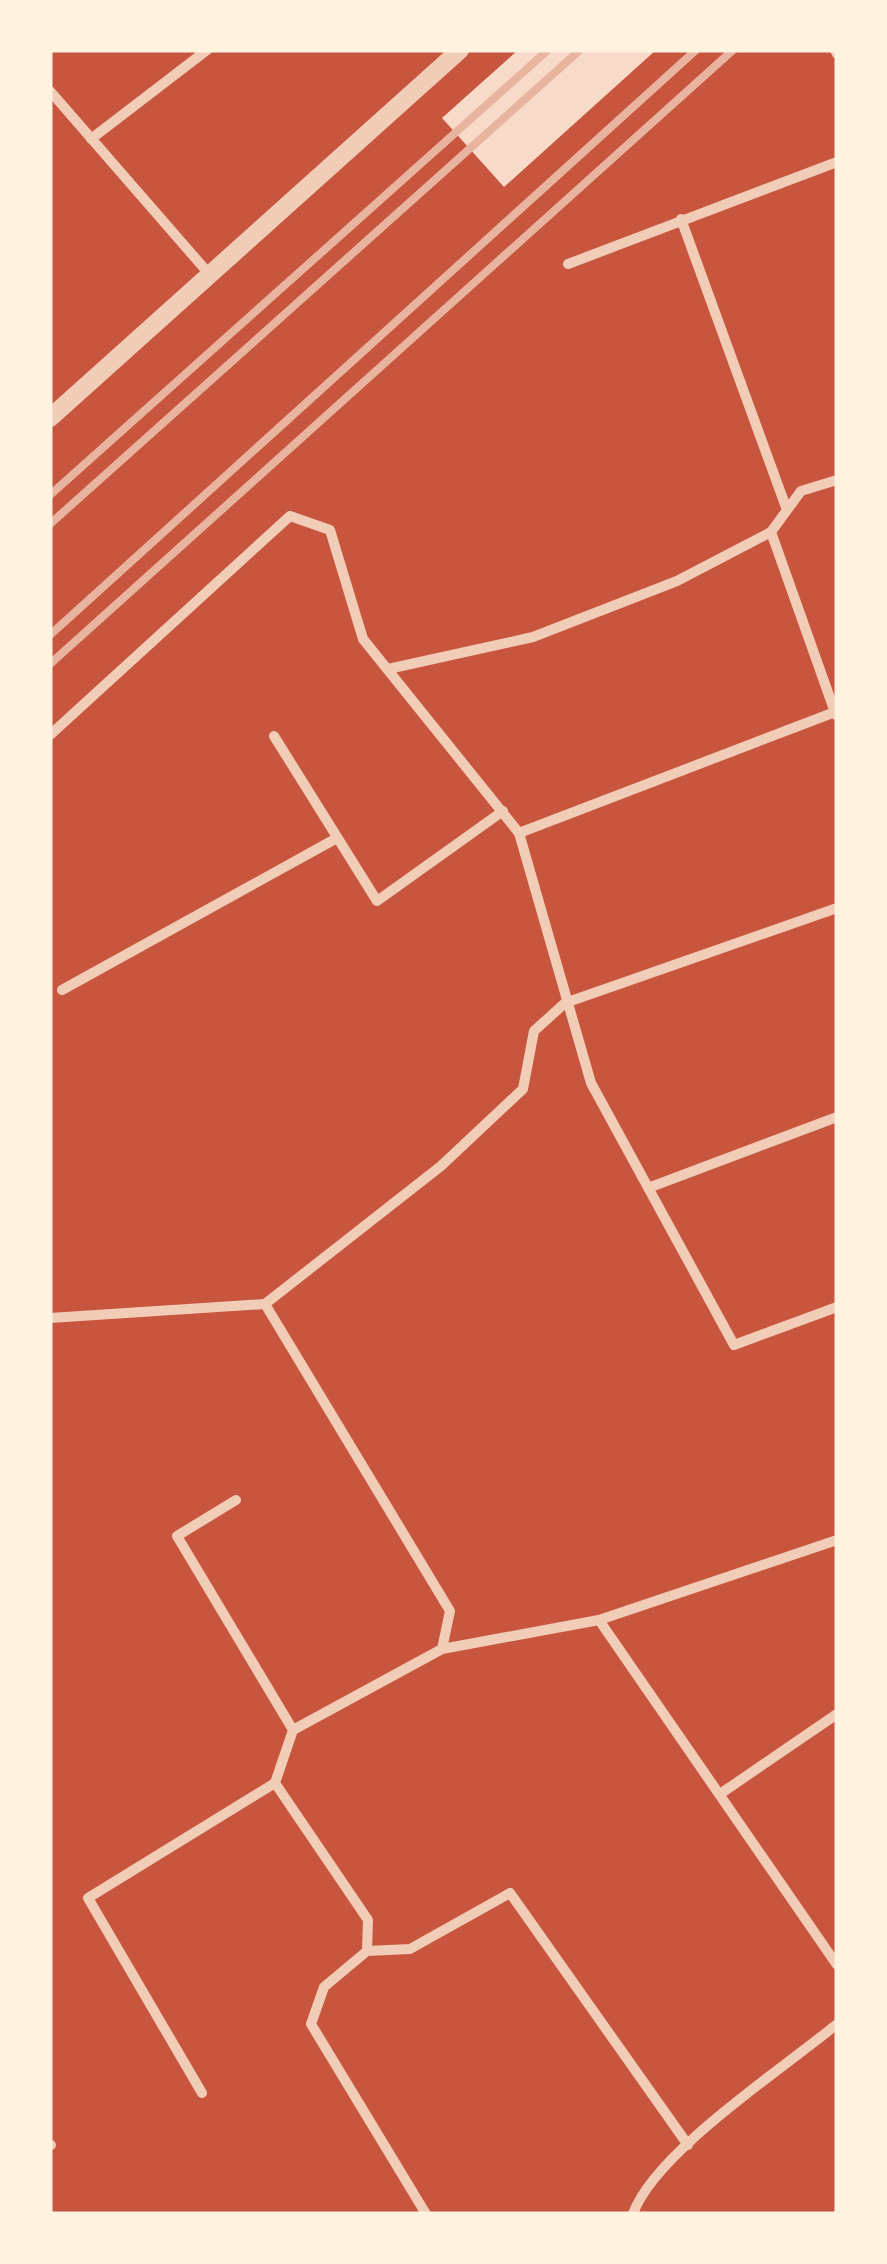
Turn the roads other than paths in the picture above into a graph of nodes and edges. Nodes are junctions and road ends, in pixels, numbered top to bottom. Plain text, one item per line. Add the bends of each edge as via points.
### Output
1 (206, 50) edge
2 (460, 50) edge
3 (50, 91) edge
4 (91, 139) junction
5 (837, 162) edge
6 (681, 219) junction
7 (568, 264) dead end
8 (210, 275) junction
9 (50, 418) edge
10 (837, 480) edge
11 (787, 510) junction
12 (771, 532) junction
13 (388, 669) junction
14 (836, 715) edge
15 (50, 735) edge
16 (274, 736) dead end
17 (503, 811) junction
18 (519, 833) junction
19 (338, 838) junction
20 (837, 908) edge
21 (62, 990) dead end
22 (565, 1003) junction
23 (837, 1118) edge
24 (648, 1188) junction
25 (265, 1304) junction
26 (837, 1307) edge
27 (50, 1318) edge
28 (236, 1500) dead end
29 (837, 1540) edge
30 (599, 1620) junction
31 (442, 1648) junction
32 (837, 1714) edge
33 (292, 1730) junction
34 (274, 1784) junction
35 (720, 1794) junction
36 (367, 1951) junction
37 (837, 1965) edge
38 (837, 2024) edge
39 (202, 2092) dead end
40 (688, 2145) junction
41 (426, 2214) edge
42 (633, 2214) edge

1 - 4 street
2 - 8 street
3 - 4 street
4 - 8 street
5 - 6 street
6 - 7 street
6 - 11 street
8 - 9 street
10 - 11 street via 801,491
11 - 12 street
12 - 13 street via 677,581 534,637
12 - 14 street
13 - 15 street via 364,639 330,530 290,516
13 - 17 street
14 - 18 street
16 - 19 street
17 - 18 street
17 - 19 street via 377,902
18 - 22 street
19 - 21 street
20 - 22 street
22 - 24 street via 591,1083
22 - 25 street via 534,1030 523,1089 441,1166
23 - 24 street
24 - 26 street via 734,1344
25 - 27 street
25 - 31 street via 450,1612
28 - 33 street via 176,1536
29 - 30 street
30 - 31 street
30 - 35 street
31 - 33 street
32 - 35 street
33 - 34 street
34 - 36 street via 368,1920
34 - 39 street via 88,1898
35 - 37 street
36 - 40 street via 410,1950 510,1892
36 - 41 street via 324,1987 311,2024
38 - 40 street
40 - 42 street via 663,2166

